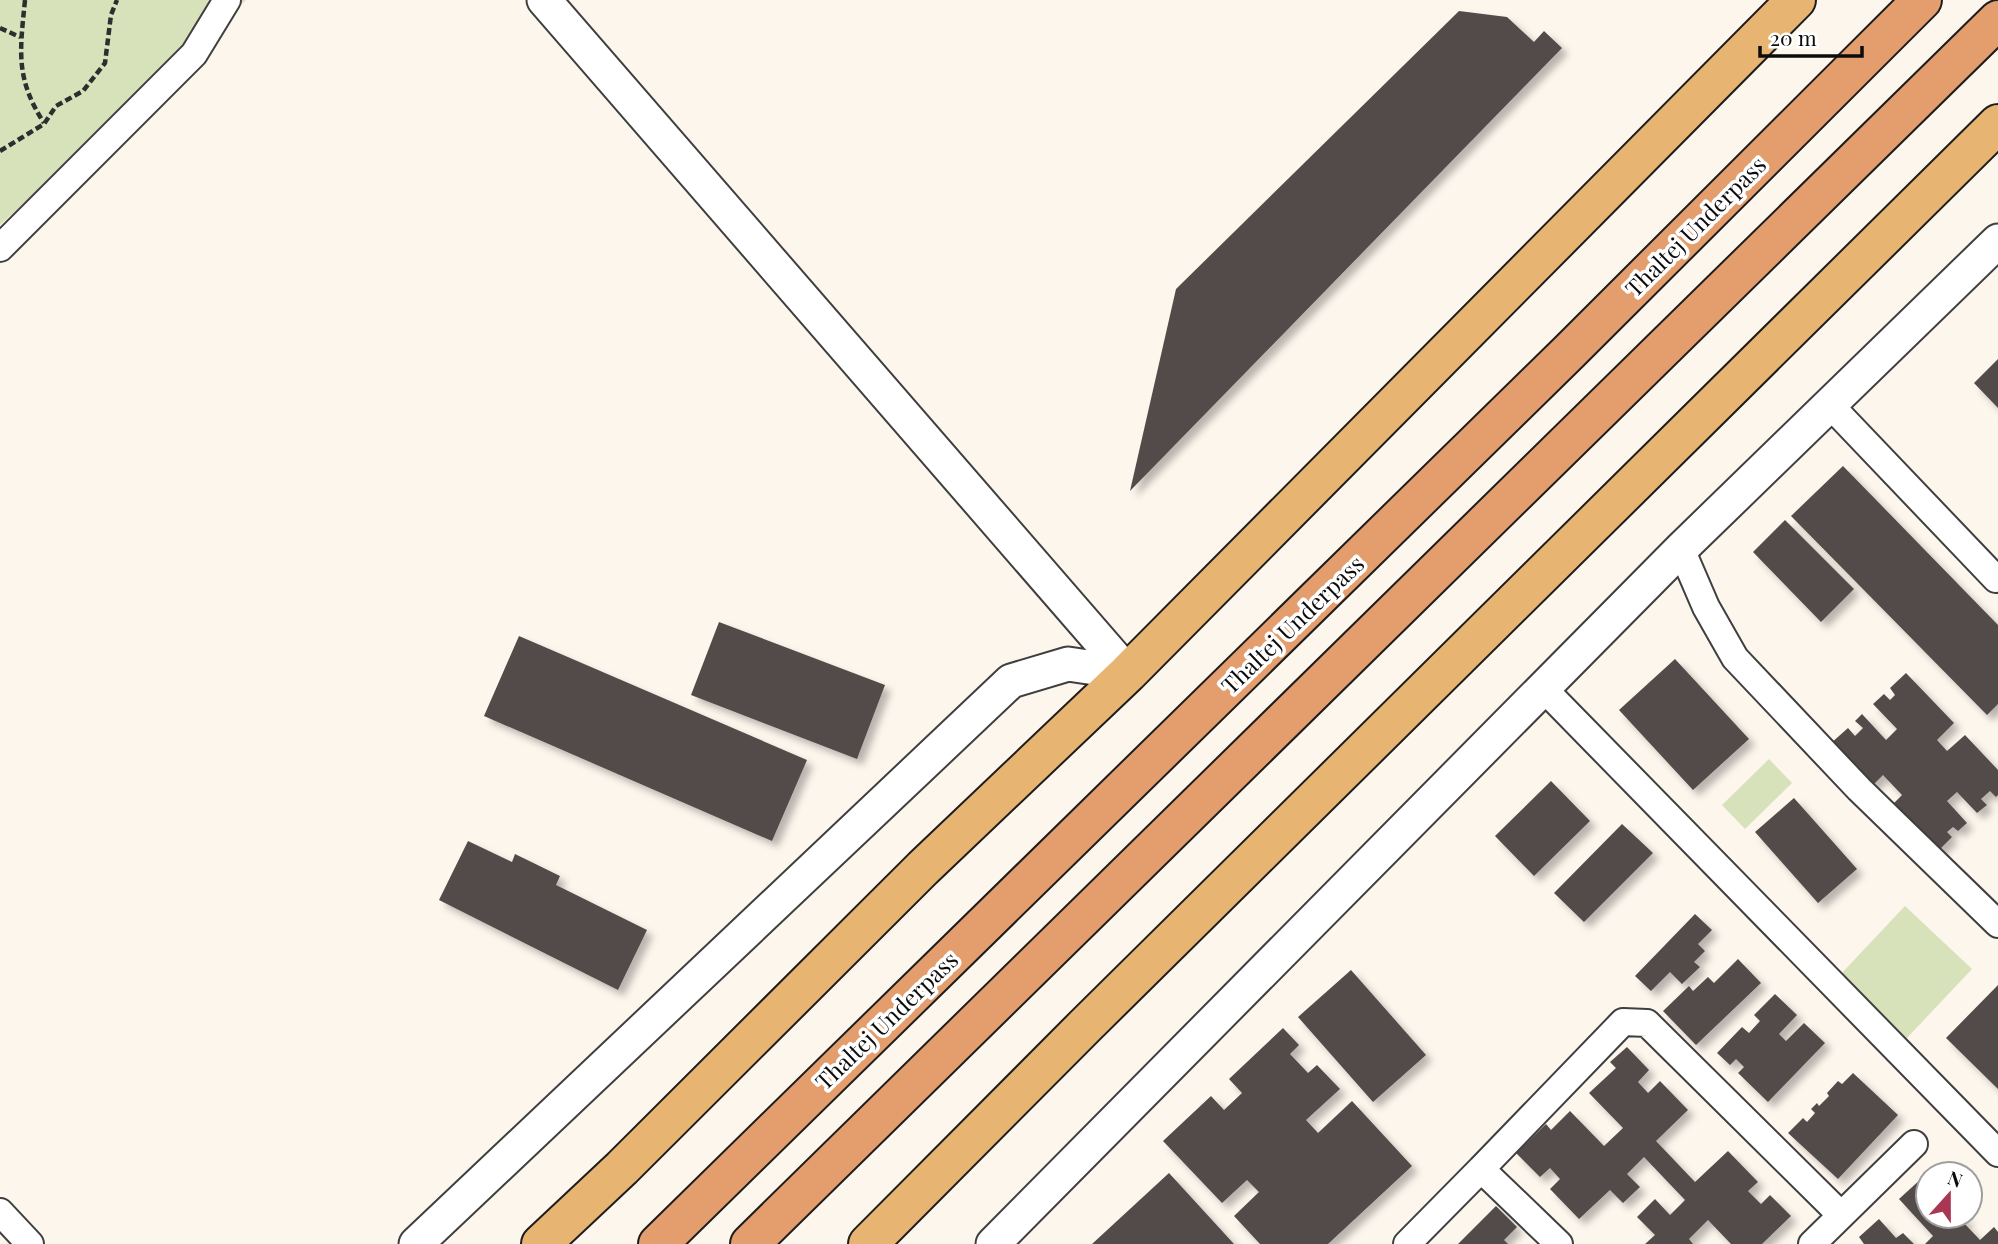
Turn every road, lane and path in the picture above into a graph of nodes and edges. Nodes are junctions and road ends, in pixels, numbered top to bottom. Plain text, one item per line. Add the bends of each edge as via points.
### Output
1 (24, 0) edge
2 (117, 0) edge
3 (227, 0) edge
4 (544, 0) edge
5 (1796, 0) edge
6 (1922, 0) edge
7 (1998, 20) edge
8 (0, 28) edge
9 (20, 37) junction
10 (44, 124) junction
11 (1998, 124) edge
12 (0, 151) edge
13 (1998, 241) edge
14 (0, 247) edge
15 (1830, 405) junction
16 (1681, 549) junction
17 (1996, 579) dead end
18 (1128, 673) junction
19 (1543, 688) junction
20 (1998, 924) edge
21 (1914, 1144) dead end
22 (1998, 1153) edge
23 (1481, 1169) junction
24 (0, 1212) edge
25 (1841, 1215) junction
26 (30, 1244) edge
27 (416, 1244) edge
28 (541, 1244) edge
29 (658, 1244) edge
30 (750, 1244) edge
31 (868, 1244) edge
32 (993, 1244) edge
33 (1407, 1244) edge
34 (1559, 1244) edge
35 (1812, 1244) edge

1 - 9 path
2 - 10 path via 105,64 83,91 56,106
3 - 14 street via 194,54
4 - 18 street
5 - 18 main road
6 - 29 highway, Thaltej Underpass
7 - 30 highway
8 - 9 path
9 - 10 path via 22,75
10 - 12 path
11 - 31 main road
13 - 15 street
15 - 16 street
15 - 17 street
16 - 19 street
16 - 20 street via 1735,658 1859,789
18 - 27 street via 1068,664 1011,681
18 - 28 main road
19 - 22 street
19 - 32 street
21 - 25 street
23 - 25 street via 1623,1022 1647,1023
23 - 33 street
23 - 34 street
24 - 26 street
25 - 35 street

